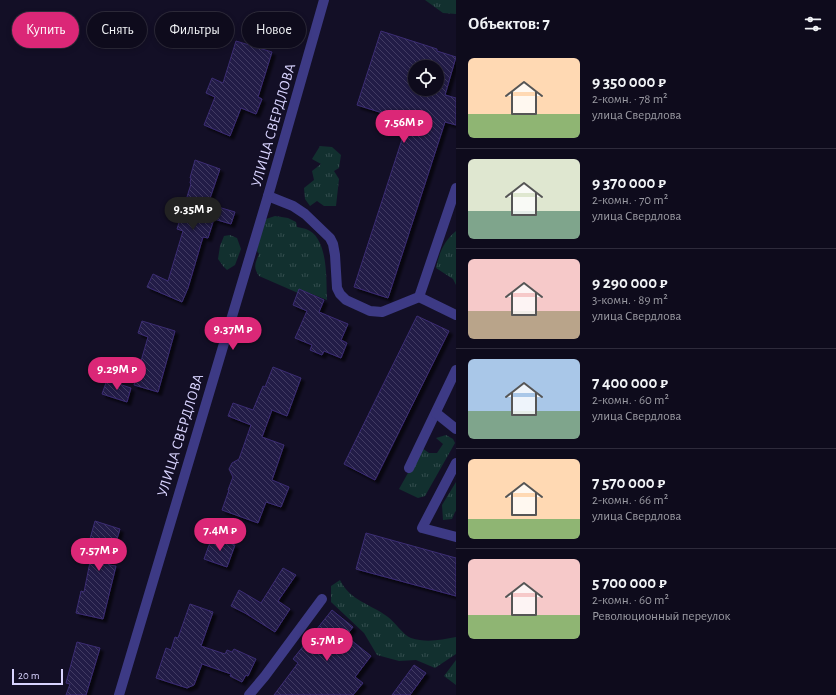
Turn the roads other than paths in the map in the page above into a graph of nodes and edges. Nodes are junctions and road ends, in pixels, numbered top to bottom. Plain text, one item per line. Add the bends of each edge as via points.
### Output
1 (324, 0) edge
2 (456, 188) edge
3 (268, 196) junction
4 (419, 297) junction
5 (456, 315) edge
6 (456, 370) edge
7 (436, 413) junction
8 (456, 429) edge
9 (456, 463) edge
10 (409, 468) dead end
11 (456, 537) edge
12 (322, 599) dead end
13 (119, 695) edge
14 (249, 695) edge

1 - 3 street, УЛИЦА СВЕРДЛОВА
2 - 4 street
3 - 4 street via 305,214 330,238 335,254 337,288 346,300 370,311 382,312
3 - 13 street, УЛИЦА СВЕРДЛОВА
4 - 5 street
6 - 7 street
7 - 8 street
7 - 10 street
9 - 11 street via 422,528
12 - 14 street

